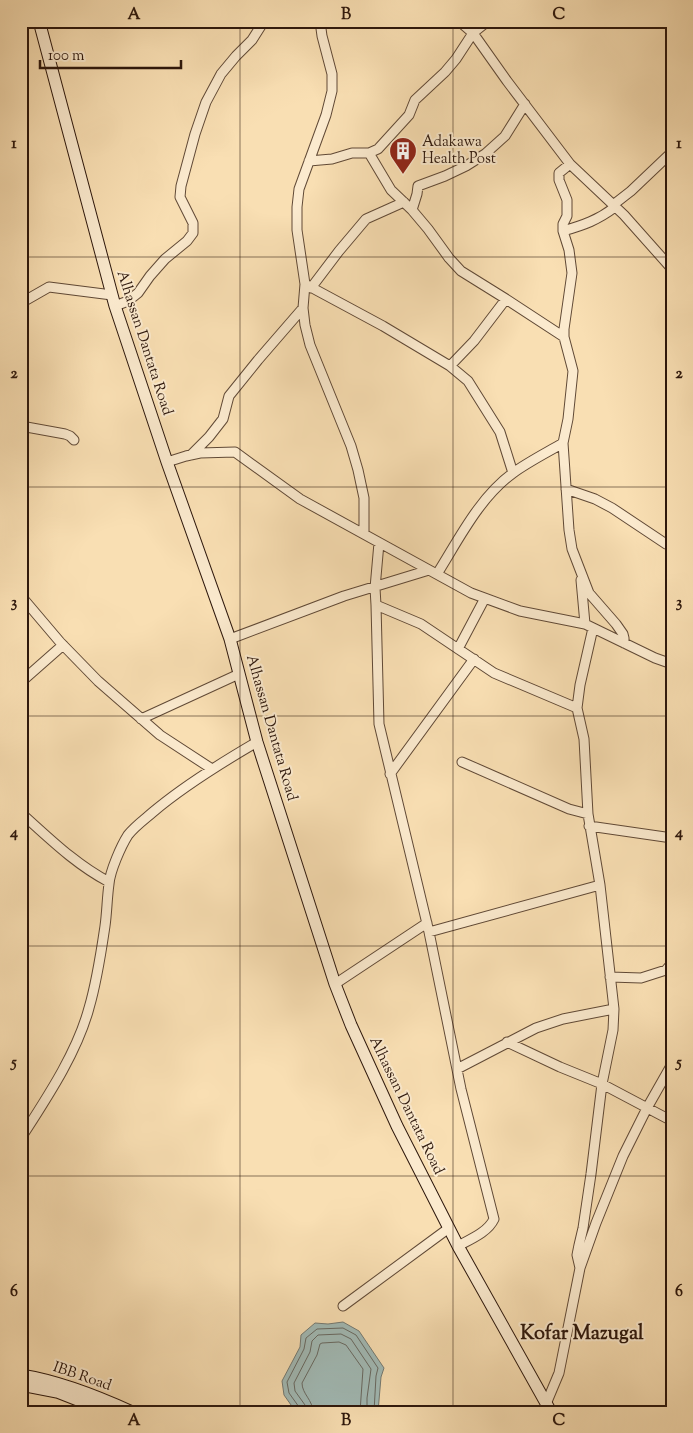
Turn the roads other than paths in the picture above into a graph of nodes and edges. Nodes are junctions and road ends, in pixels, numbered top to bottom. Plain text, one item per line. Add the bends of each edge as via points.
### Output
1 (39, 21) edge
2 (264, 21) edge
3 (320, 21) edge
4 (459, 21) edge
5 (488, 21) edge
6 (473, 33) junction
7 (525, 104) junction
8 (672, 152) edge
9 (369, 153) junction
10 (309, 161) junction
11 (570, 164) junction
12 (404, 202) junction
13 (614, 206) junction
14 (412, 210) junction
15 (563, 231) junction
16 (672, 269) edge
17 (308, 286) junction
18 (112, 295) junction
19 (506, 299) junction
20 (21, 303) edge
21 (115, 306) junction
22 (303, 308) junction
23 (564, 337) junction
24 (450, 366) junction
25 (21, 426) edge
26 (74, 440) dead end
27 (563, 443) junction
28 (191, 455) junction
29 (167, 462) junction
30 (513, 473) junction
31 (566, 489) junction
32 (364, 534) junction
33 (672, 539) edge
34 (379, 543) junction
35 (433, 572) junction
36 (580, 572) junction
37 (375, 588) junction
38 (21, 596) edge
39 (485, 598) junction
40 (376, 605) junction
41 (589, 626) junction
42 (230, 639) junction
43 (624, 643) junction
44 (63, 646) junction
45 (458, 649) junction
46 (474, 659) junction
47 (672, 664) edge
48 (239, 674) junction
49 (21, 682) edge
50 (577, 708) junction
51 (141, 719) junction
52 (257, 742) junction
53 (462, 762) dead end
54 (212, 769) junction
55 (390, 774) junction
56 (21, 812) edge
57 (588, 814) junction
58 (589, 826) junction
59 (672, 838) edge
60 (109, 882) junction
61 (600, 885) junction
62 (428, 927) junction
63 (672, 963) edge
64 (610, 977) junction
65 (335, 984) junction
66 (614, 1009) junction
67 (507, 1042) junction
68 (672, 1064) edge
69 (457, 1069) junction
70 (602, 1084) junction
71 (647, 1108) junction
72 (672, 1121) edge
73 (21, 1138) edge
74 (449, 1228) junction
75 (458, 1246) junction
76 (580, 1268) junction
77 (343, 1306) dead end
78 (21, 1375) edge
79 (21, 1385) edge
80 (548, 1408) edge
81 (108, 1412) edge
82 (132, 1412) edge

1 - 18 street, Alhassan Dantata Road
2 - 21 street via 252,40 221,74 206,102 195,134 180,198 193,224 193,233 138,293
3 - 10 street via 332,74 332,91
4 - 6 street
5 - 6 street
6 - 7 street
6 - 9 street via 445,72 415,100 409,115 378,149
7 - 11 street
7 - 14 street via 505,136 485,154 466,166 418,186
8 - 13 street
9 - 10 street
9 - 12 street via 391,190
10 - 17 street via 296,207
11 - 13 street
11 - 15 street via 559,173 568,207
12 - 14 street
12 - 17 street via 366,219
13 - 15 street via 585,225
13 - 16 street
14 - 19 street via 461,272
15 - 23 street via 572,273
17 - 22 street
17 - 24 street
18 - 20 street via 49,287
18 - 21 street, Alhassan Dantata Road
19 - 23 street
19 - 24 street via 474,342
21 - 29 street, Alhassan Dantata Road
22 - 28 street via 229,396 223,419
22 - 32 street via 310,344 358,470 364,498
23 - 27 street via 574,371
24 - 30 street via 468,381 500,432
25 - 26 street via 65,434
27 - 30 street
27 - 31 street
28 - 29 street
28 - 32 street via 235,452 300,499
29 - 42 street, Alhassan Dantata Road
30 - 35 street via 487,497
31 - 33 street via 596,499 666,544
31 - 36 street via 572,549
32 - 34 street
34 - 35 street
34 - 37 street
35 - 37 street
35 - 39 street
36 - 41 street via 582,602
36 - 43 street via 589,593 623,634
37 - 40 street
37 - 42 street via 344,596
38 - 44 street
39 - 41 street via 520,611
39 - 45 street
40 - 45 street via 421,624
40 - 55 street via 378,724
41 - 43 street
41 - 50 street
42 - 48 street, Alhassan Dantata Road
43 - 47 street
44 - 49 street
44 - 51 street
45 - 46 street
46 - 50 street via 494,672
46 - 55 street
48 - 51 street
48 - 52 street, Alhassan Dantata Road
50 - 57 street via 584,739
51 - 54 street
52 - 54 street
52 - 65 street, Alhassan Dantata Road
53 - 57 street via 568,809
54 - 60 street via 164,803 130,833
55 - 62 street
56 - 60 street via 75,861
57 - 58 street
58 - 59 street
58 - 61 street
60 - 73 street via 96,981 79,1039
61 - 62 street
61 - 64 street
62 - 65 street
62 - 69 street
63 - 64 street via 666,970 641,978
64 - 66 street
65 - 74 street, Alhassan Dantata Road via 397,1126
66 - 67 street via 536,1028
66 - 70 street via 614,1030
67 - 69 street
67 - 70 street
68 - 71 street
69 - 75 street via 494,1219 485,1230
70 - 71 street
70 - 76 street via 578,1245
71 - 72 street
71 - 76 street via 623,1156
74 - 75 street, Alhassan Dantata Road
74 - 77 street
75 - 80 street, Alhassan Dantata Road
76 - 80 street via 559,1373
78 - 82 street, IBB Road via 66,1386
79 - 81 street, IBB Road via 56,1392

